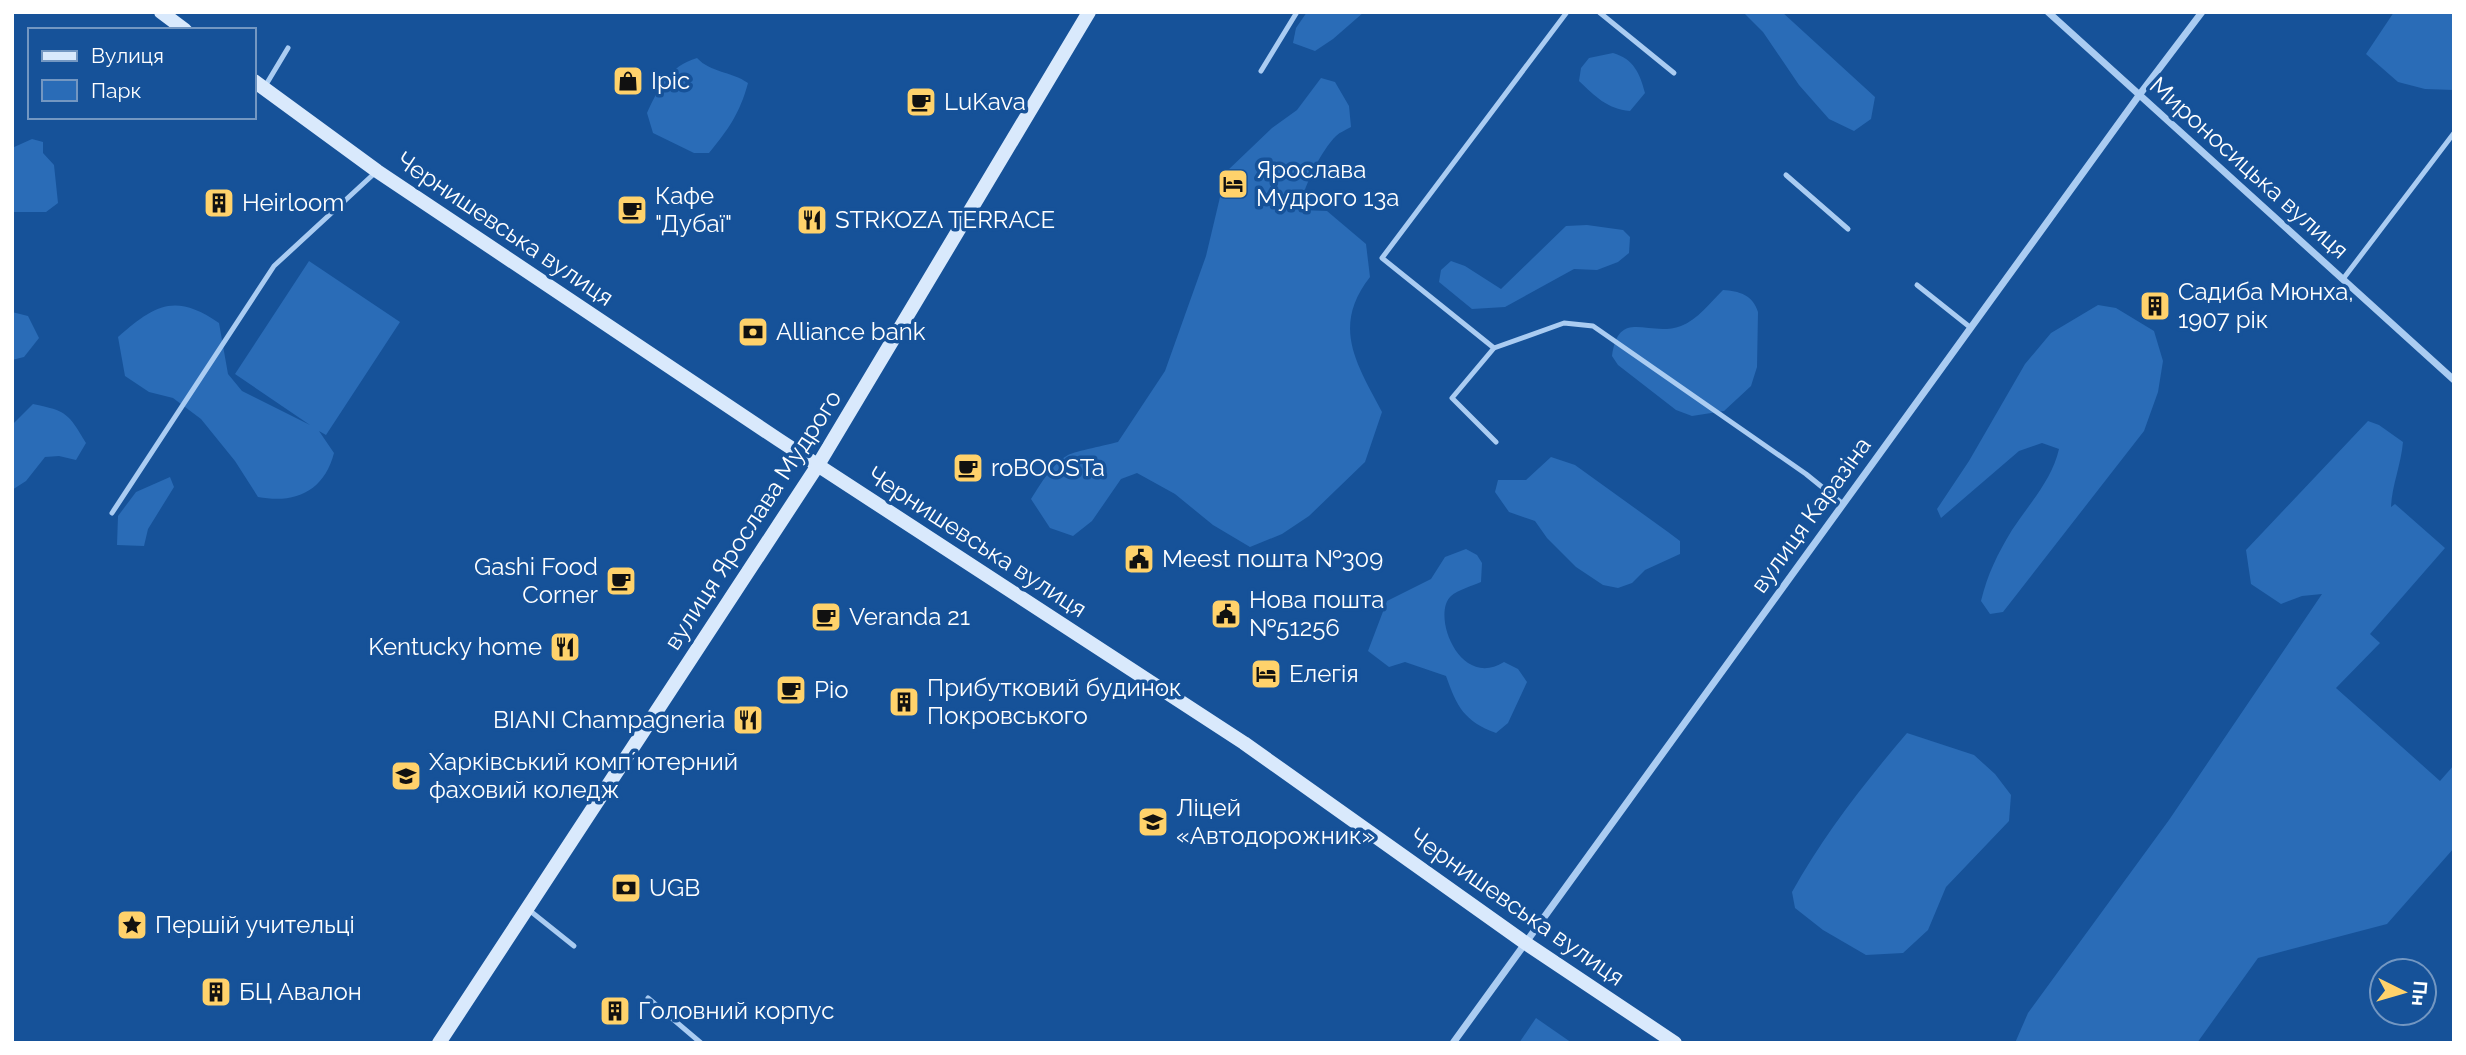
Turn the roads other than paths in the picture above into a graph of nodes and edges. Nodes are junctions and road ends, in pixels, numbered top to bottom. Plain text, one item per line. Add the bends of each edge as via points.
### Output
1 (161, 12) edge
2 (1089, 12) edge
3 (1297, 12) edge
4 (1567, 12) edge
5 (1599, 12) edge
6 (2048, 12) edge
7 (2202, 12) edge
8 (182, 28) edge
9 (288, 48) dead end
10 (1261, 71) dead end
11 (1674, 73) dead end
12 (259, 84) edge
13 (2140, 94) junction
14 (2454, 133) edge
15 (377, 171) junction
16 (1786, 175) dead end
17 (1848, 229) dead end
18 (2343, 279) junction
19 (1917, 285) dead end
20 (1971, 328) junction
21 (1494, 348) junction
22 (2454, 380) edge
23 (1496, 442) dead end
24 (818, 465) junction
25 (1843, 504) junction
26 (112, 513) dead end
27 (527, 908) junction
28 (1524, 942) junction
29 (574, 946) dead end
30 (649, 999) dead end
31 (439, 1043) edge
32 (701, 1043) edge
33 (1453, 1043) edge
34 (1675, 1043) edge

1 - 8 street
2 - 24 street, вулиця Ярослава Мудрого
3 - 10 lane
4 - 21 lane via 1382,258
5 - 11 lane
6 - 13 street, Мироносицька вулиця
7 - 13 street, вулиця Каразіна
9 - 12 lane
12 - 15 street, Чернишевська вулиця
13 - 18 street, Мироносицька вулиця
13 - 20 street, вулиця Каразіна
14 - 18 lane
15 - 24 street, Чернишевська вулиця
15 - 26 lane via 274,266
16 - 17 lane
18 - 22 street, Мироносицька вулиця
19 - 20 lane
20 - 25 street, вулиця Каразіна
21 - 23 lane via 1452,398
21 - 25 lane via 1564,323 1593,326
24 - 27 street, вулиця Ярослава Мудрого
24 - 28 street, Чернишевська вулиця via 1244,743
25 - 28 street, вулиця Каразіна
27 - 29 lane
27 - 31 street, вулиця Ярослава Мудрого
28 - 33 street, вулиця Каразіна
28 - 34 street, Чернишевська вулиця
30 - 32 lane

